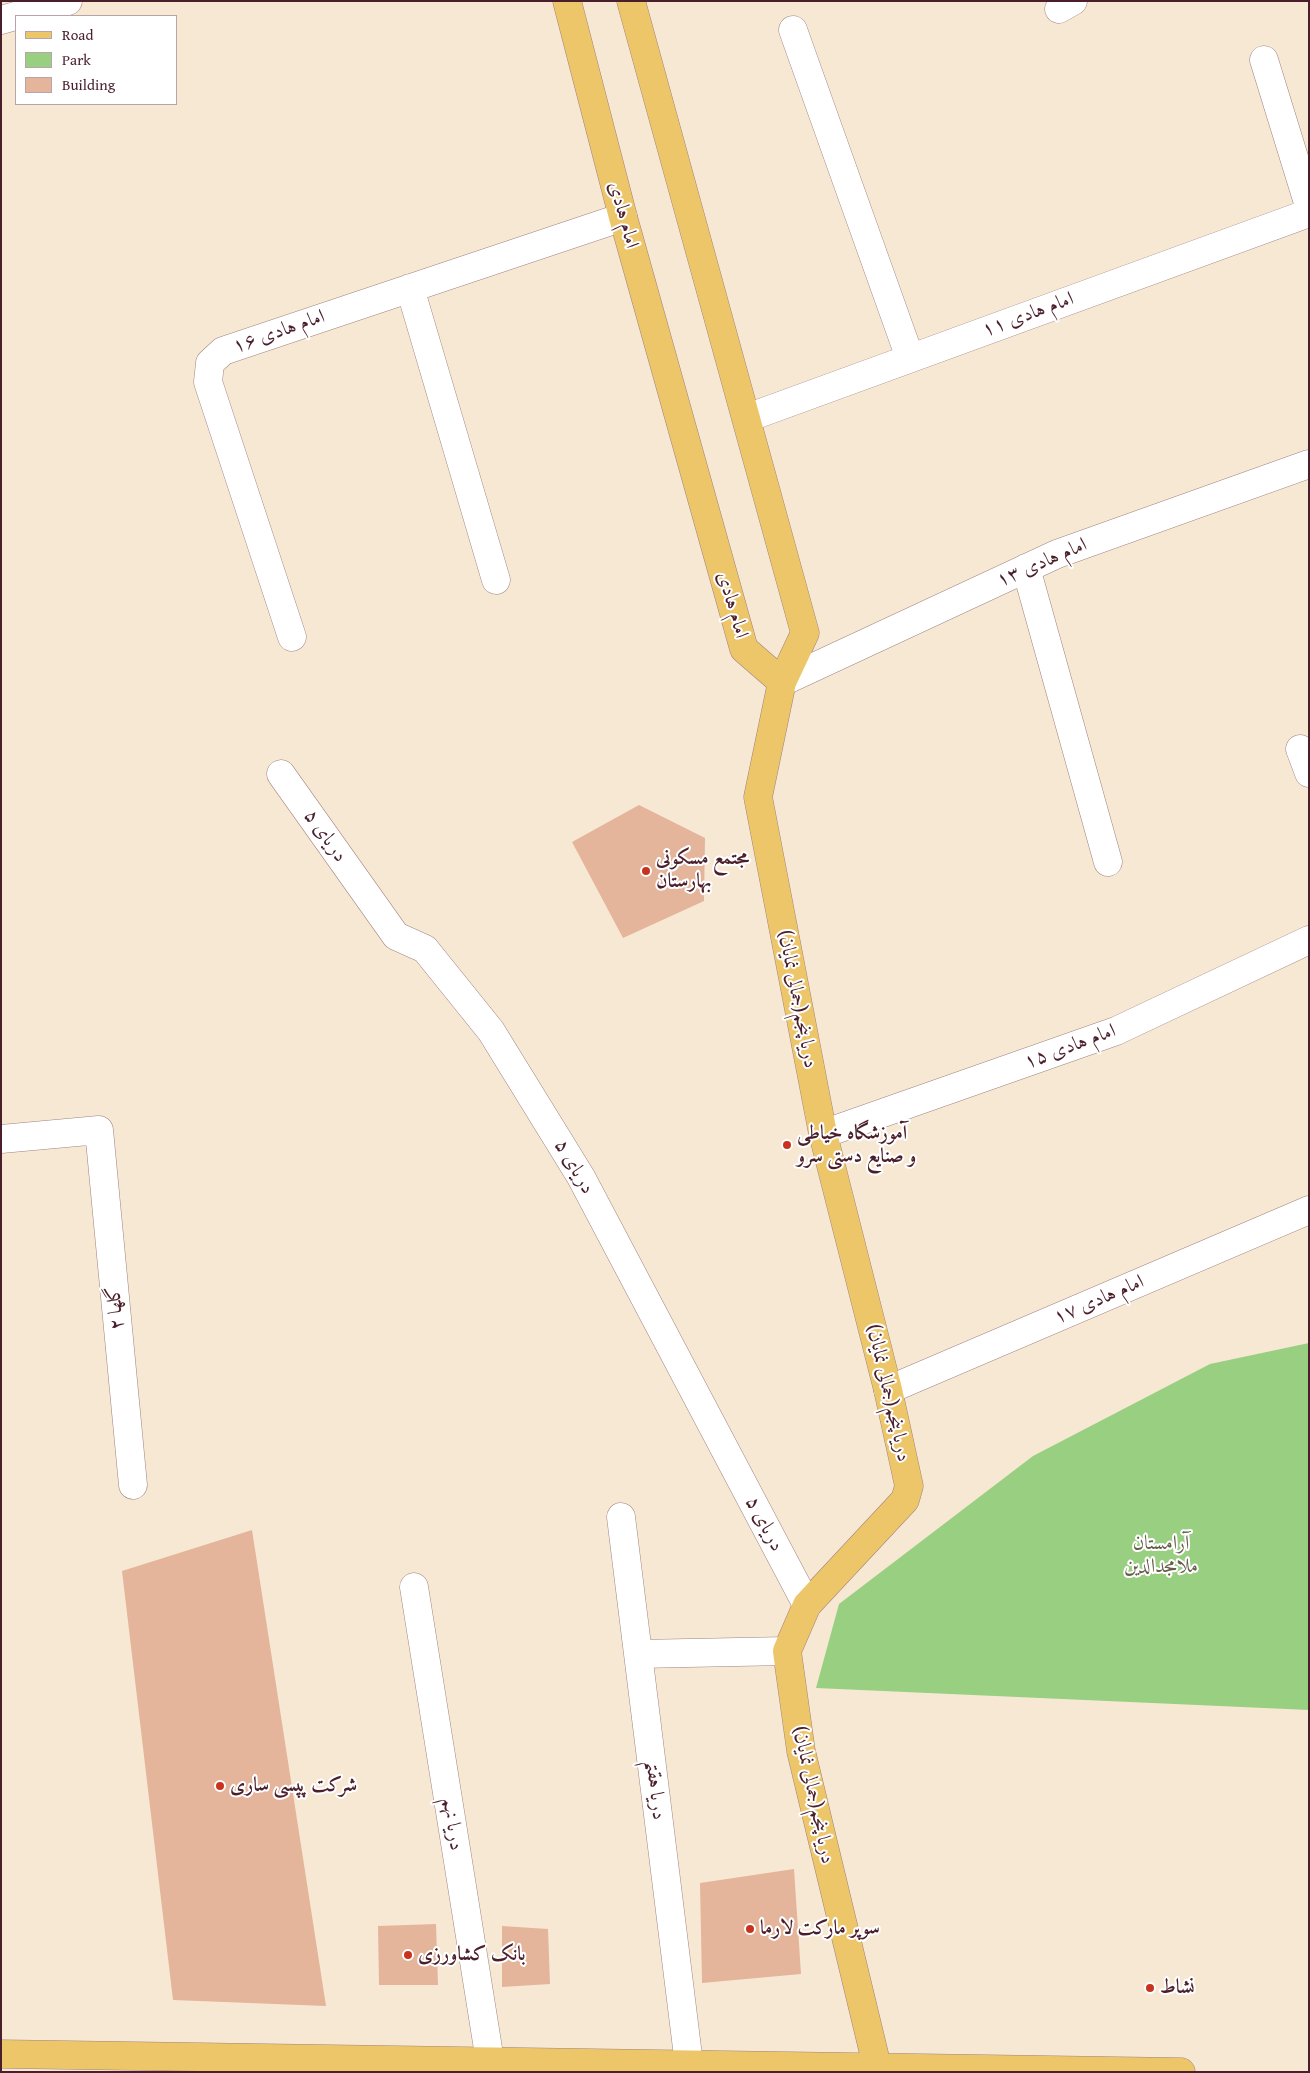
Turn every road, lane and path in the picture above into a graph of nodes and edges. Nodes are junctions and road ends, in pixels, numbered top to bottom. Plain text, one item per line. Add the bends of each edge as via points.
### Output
1 (68, 1) edge
2 (567, 1) edge
3 (631, 1) edge
4 (19, 15) edge
5 (15, 16) edge
6 (1, 20) edge
7 (793, 30) dead end
8 (1264, 60) dead end
9 (1309, 206) edge
10 (1309, 212) edge
11 (623, 216) junction
12 (410, 288) junction
13 (910, 358) junction
14 (747, 418) junction
15 (1309, 464) edge
16 (1026, 568) junction
17 (496, 580) dead end
18 (292, 636) dead end
19 (782, 682) junction
20 (281, 774) dead end
21 (1108, 862) dead end
22 (1309, 940) edge
23 (823, 1134) junction
24 (1, 1139) edge
25 (1309, 1210) edge
26 (888, 1390) junction
27 (133, 1485) dead end
28 (621, 1517) dead end
29 (414, 1587) dead end
30 (807, 1605) junction
31 (787, 1652) junction
32 (638, 1654) junction
33 (1, 2054) edge
34 (490, 2061) junction
35 (689, 2064) junction
36 (877, 2066) junction
37 (1066, 2070) edge
38 (1181, 2072) edge

1 - 4 street
2 - 11 main road, امام هادی
3 - 14 main road
5 - 6 street
7 - 13 street
8 - 9 street
10 - 13 street, امام هادی ١۱
11 - 12 street, امام هادی ۱۶
11 - 19 main road, امام هادی via 744,649
12 - 17 street
12 - 18 street, امام هادی ۱۶ via 223,350 210,363 208,382
13 - 14 street, امام هادی ١۱
14 - 19 main road via 805,633
15 - 16 street, امام هادی ١٣
16 - 19 street, امام هادی ١٣
16 - 21 street
19 - 23 main road, دریا پنجم(جمالی نمایان) via 758,797
20 - 30 street, دریای ۵ via 396,936 425,948 491,1031 581,1177
22 - 23 street, امام هادی ۱۵ via 1116,1031
23 - 26 main road, دریا پنجم(جمالی نمایان)
24 - 27 street, گلها ۲ via 99,1130
25 - 26 street, امام هادی ۱۷
26 - 30 main road, دریا پنجم(جمالی نمایان) via 907,1470 909,1486 906,1500
28 - 32 street, دریا هقتم
29 - 34 street, دریا نهم
30 - 31 main road, دریا پنجم(جمالی نمایان)
31 - 32 street
31 - 36 main road, دریا پنجم(جمالی نمایان) via 801,1751
32 - 35 street, دریا هقتم
33 - 34 main road
34 - 35 main road
35 - 36 main road
36 - 37 main road
37 - 38 main road

